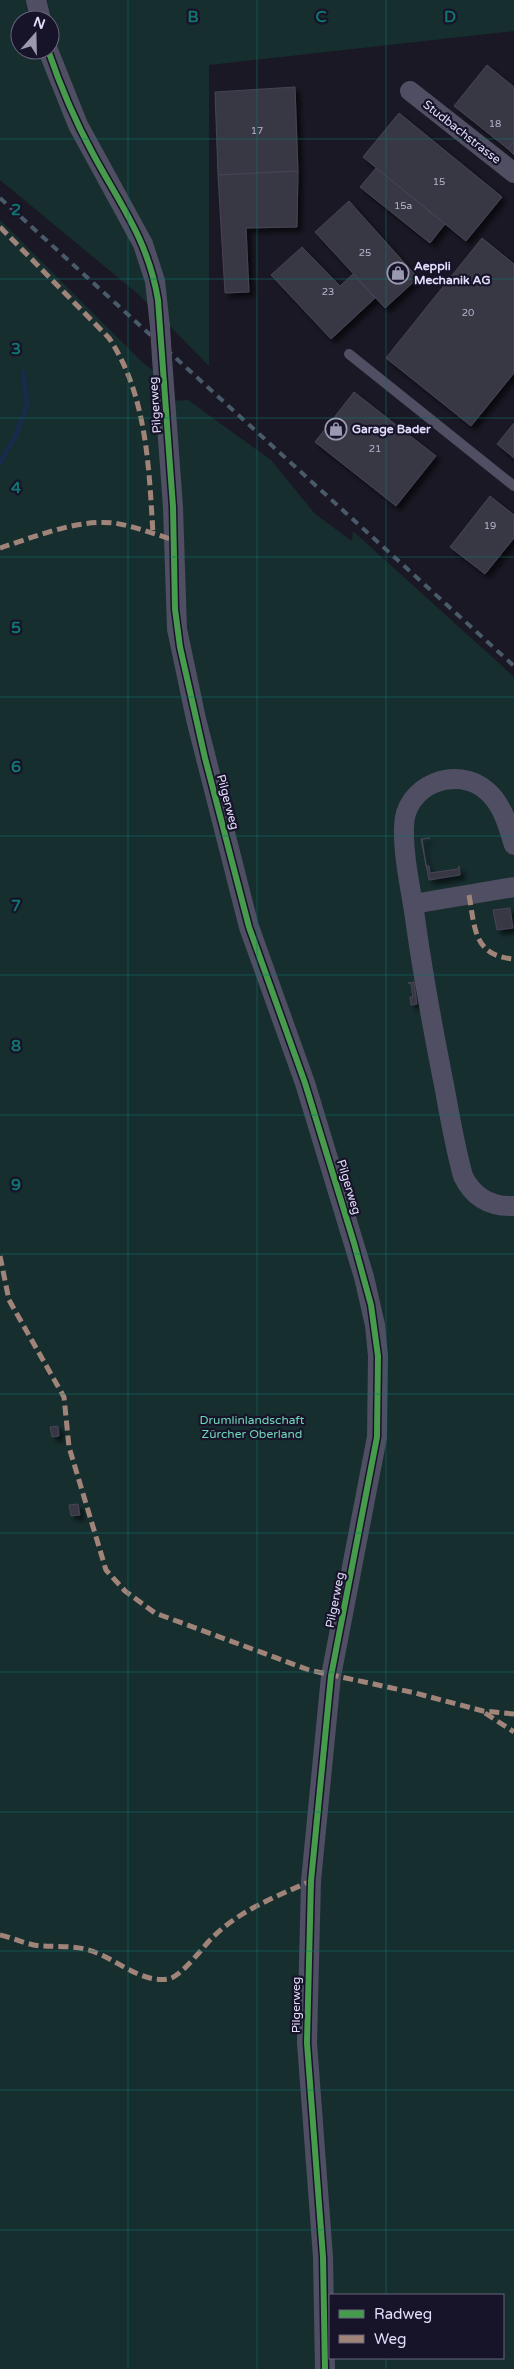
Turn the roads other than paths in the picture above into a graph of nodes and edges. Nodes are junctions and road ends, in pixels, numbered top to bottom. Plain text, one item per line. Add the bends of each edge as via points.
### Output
1 (52, 60) edge
2 (410, 91) dead end
3 (514, 173) edge
4 (349, 354) dead end
5 (514, 486) edge
6 (514, 845) edge
7 (514, 887) edge
8 (413, 904) junction
9 (514, 1206) edge
10 (324, 2369) edge

1 - 10 street, Pilgerweg, bridge via 78,125 143,244 155,281 173,507 177,629 194,710 249,926 305,1083 364,1277 375,1325 378,1356 376,1444 330,1685 311,1881 307,2043 323,2257
2 - 3 street, Studbachstrasse
4 - 5 lane
6 - 8 street via 501,809 486,790 476,783 458,779 440,780 429,785 412,802 404,824
7 - 8 street
8 - 9 street via 431,1020 463,1176 480,1198 498,1206

